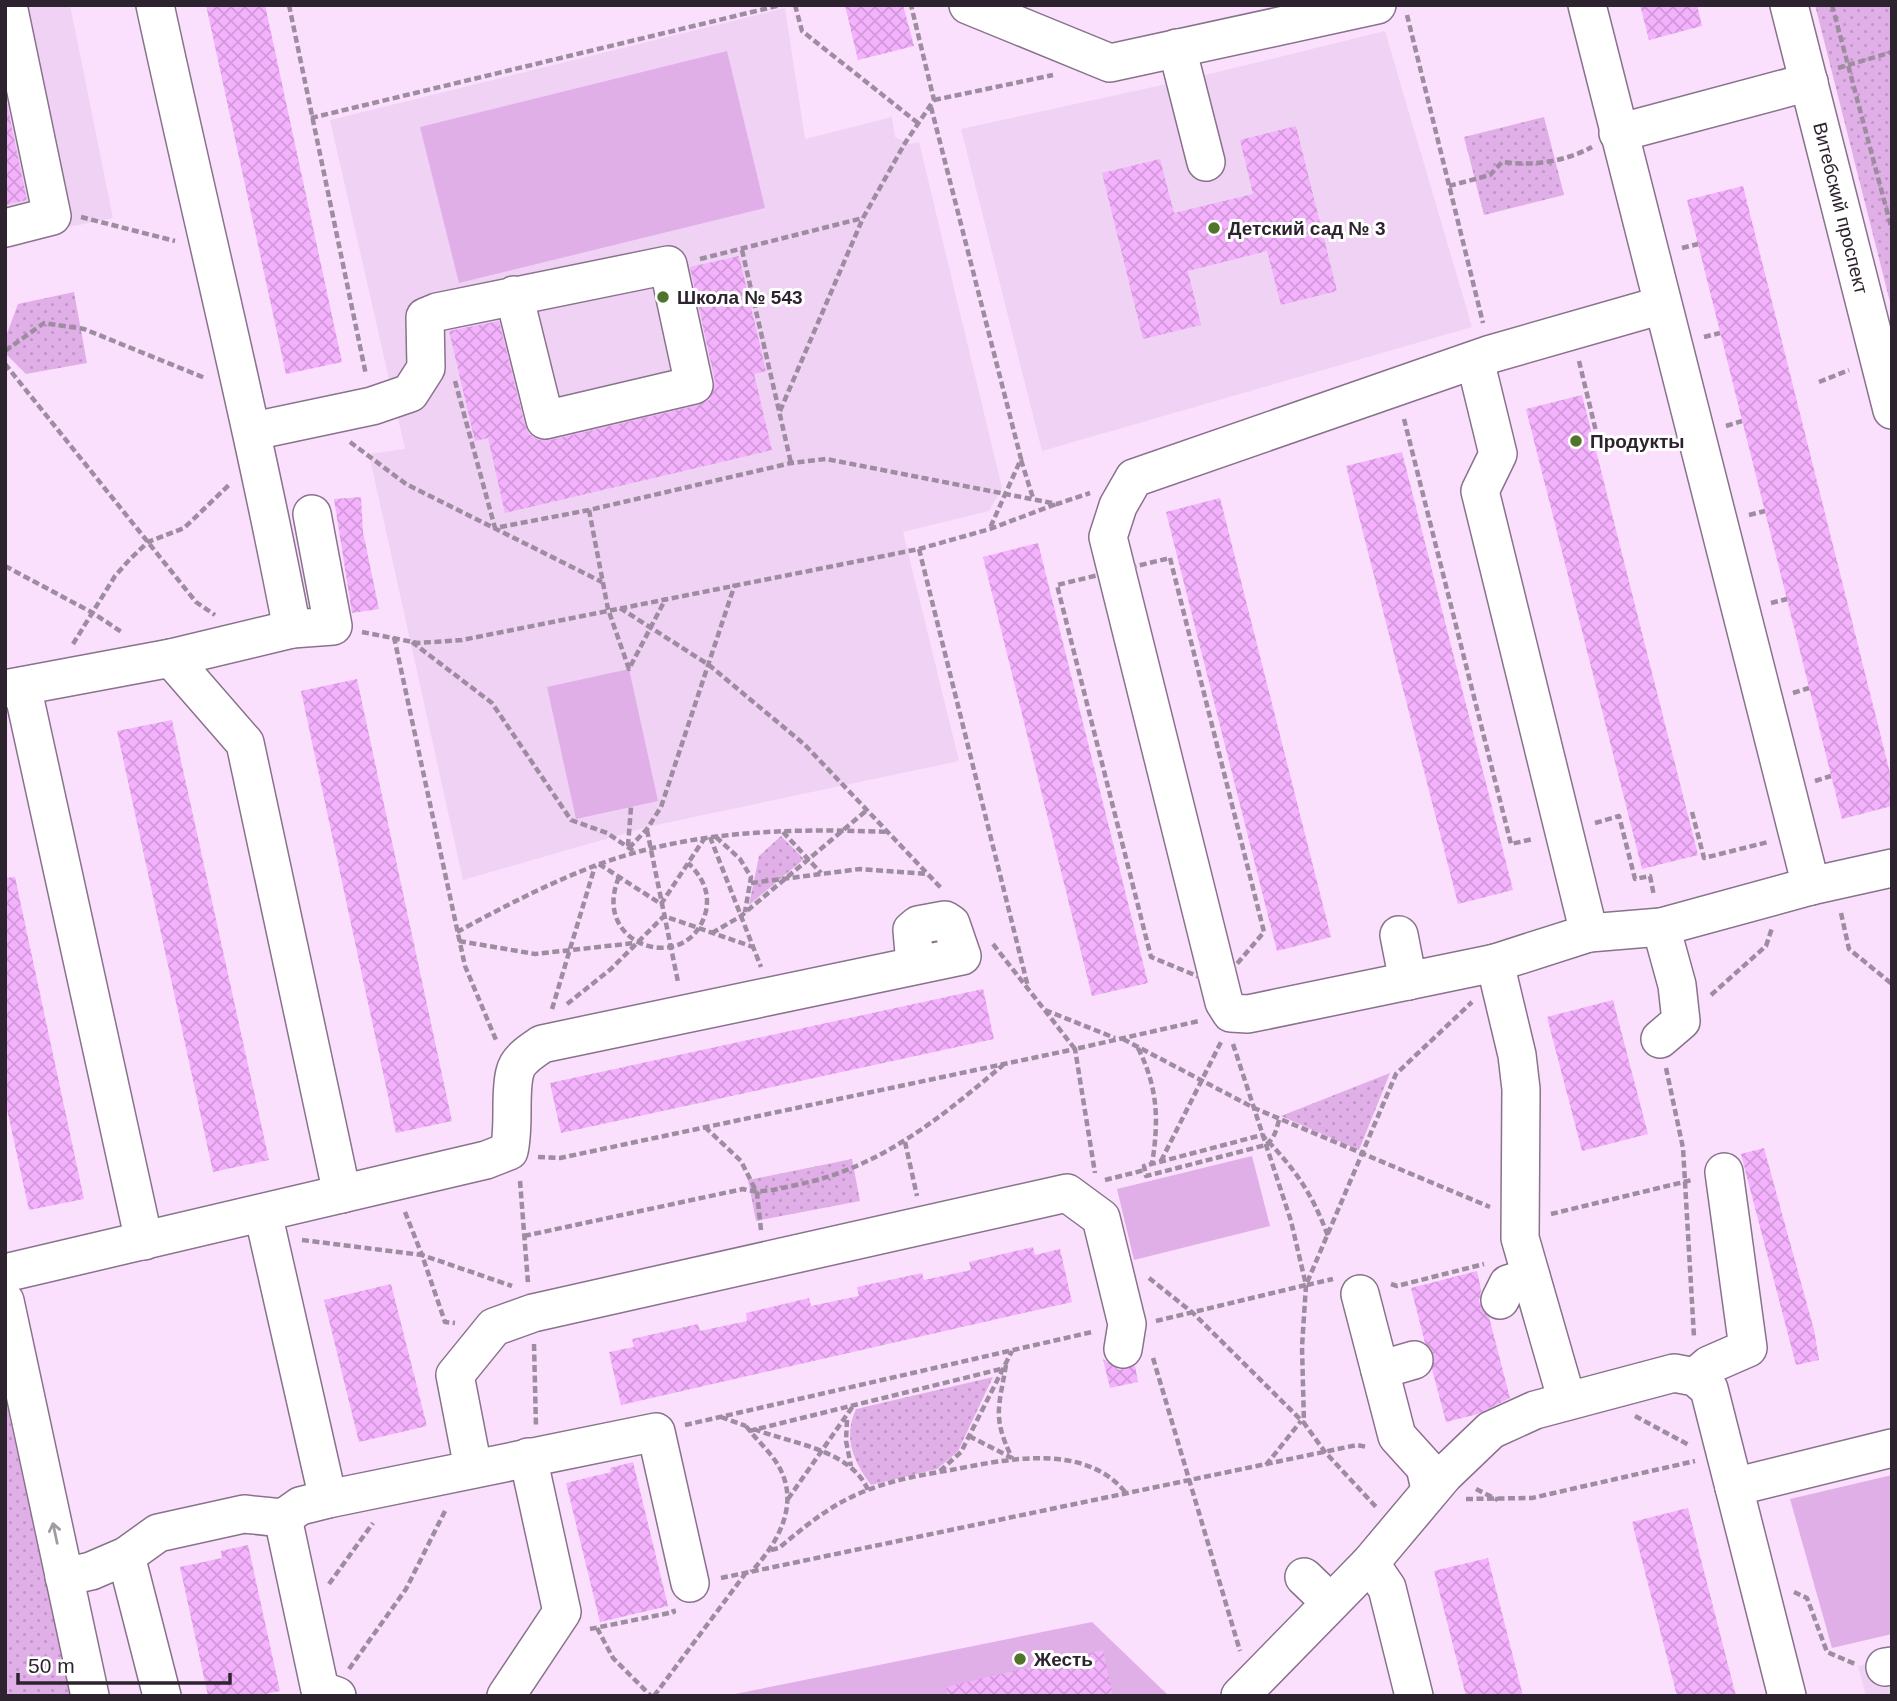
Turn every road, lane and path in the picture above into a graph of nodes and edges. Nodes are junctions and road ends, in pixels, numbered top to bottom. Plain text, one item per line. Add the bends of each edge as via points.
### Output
1 (8, 5) edge
2 (155, 5) edge
3 (289, 5) edge
4 (781, 5) edge
5 (795, 5) edge
6 (911, 5) edge
7 (968, 5) edge
8 (1377, 5) edge
9 (1404, 5) edge
10 (1587, 5) edge
11 (1789, 5) edge
12 (1832, 5) edge
13 (1177, 48) junction
14 (1892, 52) edge
15 (1847, 65) junction
16 (1059, 74) dead end
17 (1809, 82) junction
18 (932, 103) junction
19 (311, 118) junction
20 (918, 123) junction
21 (1618, 133) junction
22 (1578, 154) dead end
23 (1206, 162) dead end
24 (1449, 186) junction
25 (50, 209) junction
26 (863, 218) junction
27 (5, 228) edge
28 (1892, 230) edge
29 (208, 250) junction
30 (742, 250) junction
31 (668, 265) junction
32 (514, 295) junction
33 (1662, 305) junction
34 (1572, 329) junction
35 (5, 351) edge
36 (1483, 357) junction
37 (5, 364) edge
38 (453, 375) dead end
39 (242, 393) junction
40 (372, 406) junction
41 (779, 411) junction
42 (1892, 411) edge
43 (318, 418) junction
44 (256, 444) junction
45 (1601, 452) dead end
46 (1020, 459) junction
47 (791, 463) junction
48 (1134, 478) junction
49 (1006, 493) junction
50 (1033, 498) junction
51 (1057, 504) junction
52 (589, 510) junction
53 (313, 513) dead end
54 (495, 528) junction
55 (990, 529) junction
56 (148, 542) junction
57 (919, 550) junction
58 (5, 566) edge
59 (603, 582) junction
60 (735, 584) junction
61 (666, 598) junction
62 (620, 608) junction
63 (608, 610) junction
64 (93, 613) junction
65 (220, 619) dead end
66 (333, 626) junction
67 (292, 629) junction
68 (394, 637) junction
69 (411, 642) junction
70 (164, 658) junction
71 (709, 665) junction
72 (26, 685) edge
73 (631, 807) dead end
74 (867, 810) junction
75 (1692, 812) dead end
76 (647, 829) junction
77 (783, 831) junction
78 (844, 831) junction
79 (889, 832) junction
80 (1797, 835) junction
81 (710, 837) junction
82 (628, 847) junction
83 (651, 849) junction
84 (635, 852) junction
85 (809, 860) junction
86 (688, 863) junction
87 (597, 865) junction
88 (1892, 869) edge
89 (821, 873) junction
90 (928, 874) junction
91 (619, 877) junction
92 (787, 878) junction
93 (751, 883) junction
94 (1810, 887) junction
95 (947, 894) dead end
96 (661, 904) junction
97 (743, 915) junction
98 (664, 916) junction
99 (1661, 927) junction
100 (699, 928) junction
101 (457, 932) junction
102 (712, 933) junction
103 (1590, 933) junction
104 (1399, 934) dead end
105 (459, 941) junction
106 (990, 941) dead end
107 (637, 942) junction
108 (670, 947) junction
109 (753, 947) junction
110 (569, 951) junction
111 (915, 965) dead end
112 (1498, 974) junction
113 (1408, 981) junction
114 (1892, 984) edge
115 (1028, 988) junction
116 (773, 996) junction
117 (564, 1006) dead end
118 (557, 1010) dead end
119 (1045, 1010) junction
120 (685, 1014) junction
121 (1229, 1021) junction
122 (1671, 1030) junction
123 (1120, 1039) junction
124 (499, 1047) dead end
125 (1138, 1047) junction
126 (1075, 1049) junction
127 (1004, 1063) junction
128 (1200, 1080) junction
129 (1254, 1108) junction
130 (1279, 1119) junction
131 (705, 1127) junction
132 (1262, 1135) junction
133 (905, 1142) junction
134 (1267, 1143) junction
135 (1362, 1156) junction
136 (528, 1157) dead end
137 (1161, 1161) junction
138 (1152, 1164) junction
139 (519, 1170) dead end
140 (1145, 1170) junction
141 (1724, 1172) joint
142 (1685, 1182) junction
143 (394, 1183) junction
144 (757, 1192) junction
145 (342, 1194) junction
146 (266, 1225) junction
147 (924, 1227) junction
148 (524, 1236) junction
149 (1328, 1237) junction
150 (144, 1241) junction
151 (1525, 1250) junction
152 (422, 1255) junction
153 (1112, 1262) junction
154 (5, 1273) edge
155 (1361, 1284) junction
156 (1306, 1285) junction
157 (1500, 1300) dead end
158 (5, 1301) edge
159 (531, 1303) junction
160 (1193, 1312) junction
161 (494, 1327) junction
162 (1131, 1332) junction
163 (1012, 1351) junction
164 (1007, 1359) junction
165 (1414, 1360) dead end
166 (1002, 1369) junction
167 (1380, 1370) junction
168 (992, 1373) junction
169 (1001, 1376) junction
170 (1695, 1377) junction
171 (1581, 1397) junction
172 (854, 1406) junction
173 (849, 1416) junction
174 (720, 1417) junction
175 (1303, 1420) junction
176 (749, 1429) junction
177 (656, 1432) junction
178 (969, 1436) junction
179 (1892, 1448) edge
180 (1377, 1450) dead end
181 (1325, 1452) junction
182 (823, 1453) junction
183 (532, 1456) junction
184 (1012, 1458) junction
185 (1266, 1465) junction
186 (851, 1466) junction
187 (1725, 1466) junction
188 (473, 1468) junction
189 (940, 1472) junction
190 (1190, 1480) junction
191 (400, 1485) junction
192 (868, 1490) junction
193 (1126, 1493) junction
194 (1427, 1494) junction
195 (328, 1499) junction
196 (787, 1502) junction
197 (283, 1518) junction
198 (1398, 1531) junction
199 (771, 1550) junction
200 (126, 1556) junction
201 (1370, 1563) junction
202 (748, 1573) junction
203 (1756, 1574) junction
204 (64, 1577) junction
205 (1304, 1577) dead end
206 (690, 1583) junction
207 (1330, 1602) junction
208 (305, 1618) junction
209 (582, 1623) junction
210 (1878, 1666) edge
211 (1245, 1689) edge
212 (335, 1695) edge
213 (90, 1696) edge
214 (162, 1696) edge
215 (506, 1696) edge
216 (653, 1696) edge
217 (1414, 1696) edge
218 (1787, 1696) edge

1 - 25 street
2 - 29 street
3 - 19 path
4 - 19 path
5 - 20 path via 802,31
6 - 18 path
7 - 13 street via 1110,63
8 - 13 street
9 - 24 path
10 - 21 street
11 - 17 street, Витебский проспект
12 - 15 path
13 - 23 street
14 - 15 path
15 - 17 path
15 - 28 path
16 - 18 path
17 - 21 street
17 - 42 street, Витебский проспект
18 - 20 path
18 - 46 path
19 - 40 path
20 - 26 path
21 - 33 street
22 - 24 path via 1530,165 1502,162 1490,175
24 - 36 path
25 - 27 street via 52,216
25 - 29 path
26 - 30 path
26 - 41 path
29 - 39 street
30 - 31 path
30 - 41 path
31 - 32 street
31 - 32 street via 694,385 545,420
32 - 40 street via 425,317 426,368 410,393
33 - 34 street
33 - 80 street
34 - 36 street
34 - 45 path
35 - 39 path via 44,323 84,329
36 - 48 street
36 - 103 street via 1498,454 1480,491
37 - 56 path
38 - 54 path
39 - 44 street
40 - 43 street
41 - 47 path
43 - 44 street
43 - 54 path via 406,484
44 - 56 path via 184,528
44 - 67 street
46 - 49 path
46 - 50 path
47 - 49 path via 826,459
47 - 52 path
48 - 51 path
48 - 121 street via 1108,537
49 - 50 path
49 - 55 path
50 - 51 path
51 - 55 path
52 - 54 path
52 - 59 path
53 - 66 street
54 - 59 path
55 - 57 path
56 - 64 path via 115,576
56 - 65 path via 196,602
57 - 60 path
57 - 115 path
58 - 64 path
59 - 63 path
60 - 61 path
60 - 71 path
61 - 62 path
61 - 63 path via 629,669
62 - 63 path
62 - 71 path
63 - 69 path via 462,640
64 - 70 path
64 - 72 path
66 - 67 street
66 - 68 path
67 - 70 street
68 - 69 path
68 - 101 path
69 - 82 path via 492,704 571,820 607,833
70 - 72 street
70 - 145 street via 245,743
71 - 74 path via 805,745
71 - 76 path via 661,807
72 - 150 street
73 - 82 path
74 - 78 path
74 - 79 path
75 - 80 path via 1704,858
76 - 82 path
76 - 83 path
77 - 78 path
77 - 81 path
77 - 85 path
78 - 79 path
78 - 85 path
79 - 90 path
80 - 94 street
81 - 83 path
81 - 86 path
81 - 93 path via 740,859
81 - 97 path
82 - 84 path
83 - 84 path
83 - 96 path
84 - 87 path
85 - 89 path
85 - 92 path
86 - 96 path
86 - 100 path via 697,871 706,893
87 - 91 path
87 - 101 path
87 - 110 path
88 - 94 street
89 - 90 path via 876,868
89 - 92 path
90 - 95 path
91 - 96 path
91 - 107 path via 614,913 619,925
92 - 93 path
92 - 97 path
93 - 97 path
94 - 99 street
94 - 114 path via 1850,949
94 - 122 path via 1766,946
96 - 98 path
97 - 102 path
97 - 109 path
98 - 100 path
98 - 107 path
98 - 108 path
99 - 103 street
99 - 122 street via 1677,985
100 - 102 path
100 - 108 path
101 - 105 path
102 - 109 path
103 - 112 street
104 - 113 street
105 - 110 path via 525,954
105 - 124 path
106 - 115 path
107 - 108 path
107 - 110 path
107 - 117 path
108 - 120 path
109 - 116 path
110 - 118 path via 551,1013
111 - 116 street
112 - 113 street
112 - 135 path via 1396,1074
112 - 151 street via 1521,1088
113 - 121 street
115 - 119 path
116 - 120 street
119 - 123 path
119 - 126 path
120 - 143 street via 542,1044 526,1055 515,1071 509,1151
121 - 123 path
121 - 128 path
121 - 129 path
122 - 142 path
123 - 125 path
123 - 126 path
125 - 128 path
125 - 138 path via 1158,1107
126 - 127 path
126 - 140 path via 1096,1182
127 - 131 path
127 - 133 path
128 - 129 path
128 - 137 path
129 - 130 path
129 - 132 path
130 - 134 path via 1275,1136
130 - 135 path
131 - 136 path via 560,1158
131 - 144 path via 741,1161
132 - 134 path
132 - 137 path
133 - 144 path via 834,1177
133 - 147 path
134 - 140 path via 1146,1175
134 - 149 path via 1301,1177
134 - 156 path
135 - 149 path
135 - 151 path
137 - 138 path
138 - 140 path via 1144,1166
139 - 148 path
141 - 142 path
141 - 170 street via 1748,1348 1709,1365
142 - 151 path via 1528,1220
142 - 170 path
143 - 145 street
143 - 152 path
144 - 148 path via 743,1189
145 - 146 street
146 - 150 street
146 - 152 path
146 - 195 street
147 - 153 street via 1067,1194 1101,1217
147 - 159 street
148 - 159 path
149 - 156 path
150 - 154 street
151 - 155 path via 1397,1286
151 - 157 street
151 - 171 street
152 - 159 path
152 - 161 path via 445,1322
153 - 160 path via 1150,1279
153 - 162 street
155 - 156 path
155 - 167 street
156 - 160 path
156 - 175 path
204 -> 158 street
159 - 161 street
159 - 183 path
160 - 162 path
160 - 175 path
161 - 188 street via 455,1375
162 - 163 path
162 - 190 path
163 - 164 path
163 - 174 path
164 - 166 path
164 - 169 path
165 - 167 street
166 - 168 path
166 - 169 path
167 - 194 street via 1397,1436 1425,1466
168 - 169 path
168 - 172 path
169 - 178 path
169 - 184 path via 998,1426
170 - 171 street via 1674,1373
170 - 187 street via 1709,1389
171 - 187 path
171 - 194 street via 1491,1430
172 - 173 path
172 - 176 path
173 - 182 path
173 - 186 path via 846,1433
174 - 176 path
174 - 177 path
175 - 181 path
175 - 185 path
176 - 182 path
176 - 196 path via 779,1467
177 - 183 street
177 - 206 street
178 - 184 path
178 - 189 path via 956,1458
179 - 187 street
180 - 181 path via 1357,1445
181 - 185 path
181 - 198 path
182 - 186 path
182 - 196 path
183 - 188 street
183 - 209 street
184 - 189 path
184 - 193 path via 1080,1464 1110,1475
185 - 190 path
186 - 192 path
187 - 194 path via 1532,1498
187 - 203 street
188 - 191 street
188 - 212 path via 459,1481 406,1589
189 - 192 path
190 - 193 path
190 - 211 path
191 - 195 street
191 - 208 path
192 - 199 path via 829,1509
193 - 202 path
194 - 198 street
195 - 197 street via 300,1506
196 - 199 path via 781,1533
197 - 200 street via 244,1514 158,1533
197 - 208 street
198 - 201 street
199 - 202 path
200 - 204 street
200 - 214 street
201 - 207 street
201 - 217 street via 1387,1588
202 - 206 path
202 - 216 path
203 - 210 path via 1807,1598 1827,1652
203 - 218 street
204 - 213 street
205 - 207 street
206 - 209 path via 668,1588 674,1612
207 - 211 street
208 - 212 street via 320,1690
209 - 215 street
209 - 216 path

